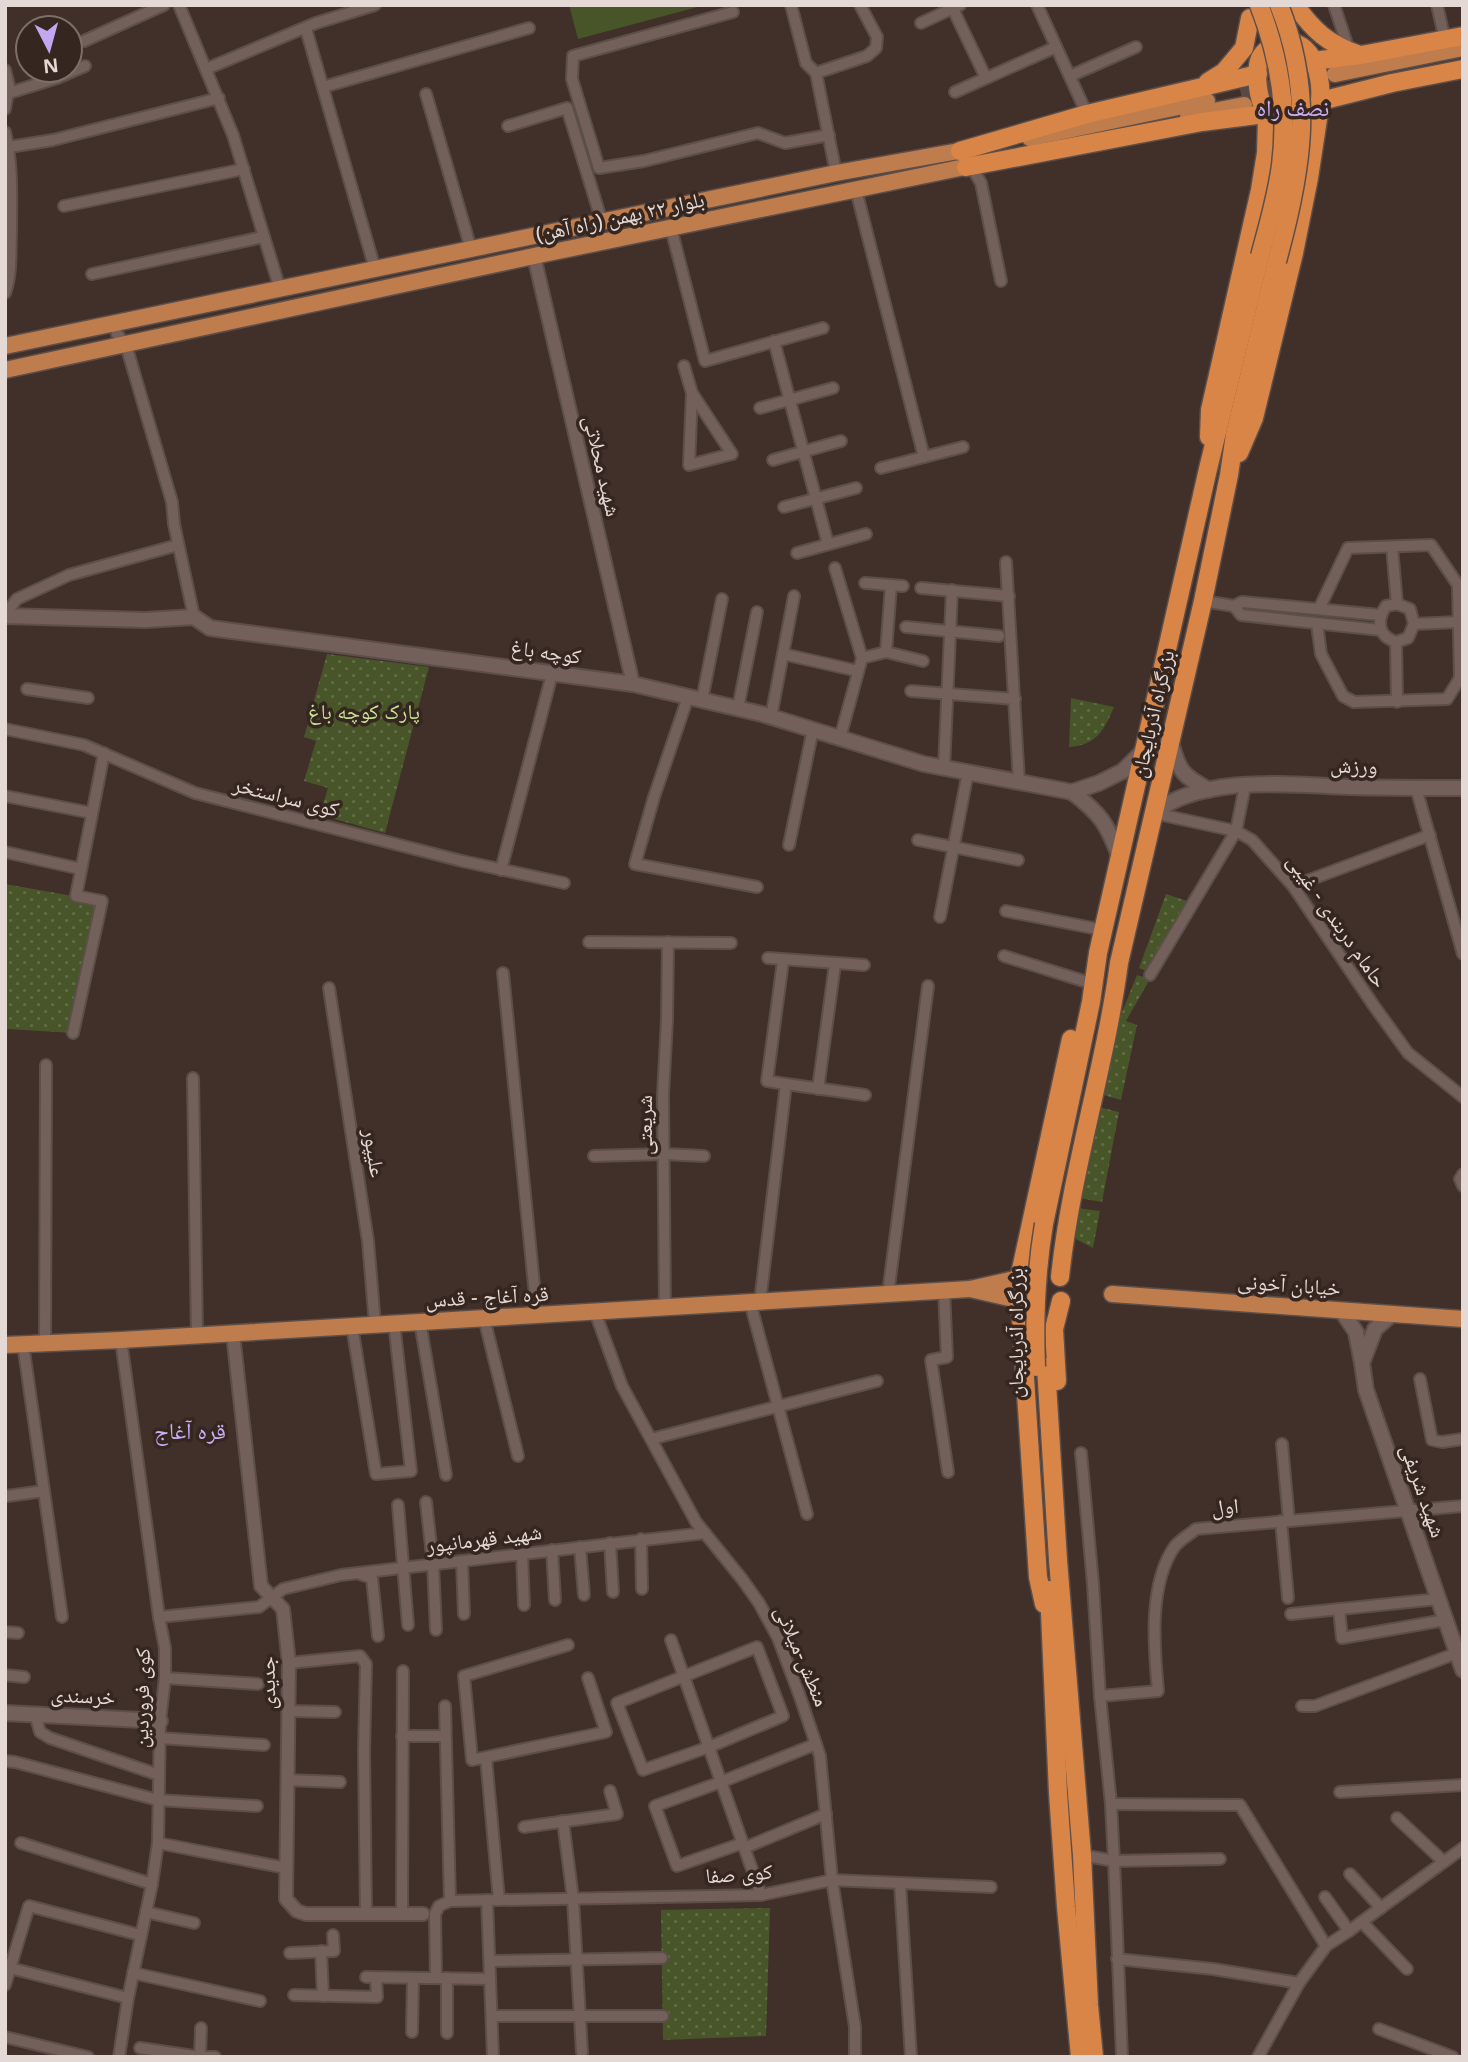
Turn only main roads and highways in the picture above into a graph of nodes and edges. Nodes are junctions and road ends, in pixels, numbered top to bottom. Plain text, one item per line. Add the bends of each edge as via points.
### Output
1 (1279, 5) edge
2 (1294, 5) edge
3 (1251, 10) edge
4 (1454, 38) edge
5 (1463, 47) edge
6 (1361, 55) junction
7 (1463, 58) edge
8 (1313, 60) junction
9 (1463, 69) edge
10 (1258, 73) junction
11 (1196, 90) junction
12 (1242, 100) tunnel mouth
13 (1320, 103) junction
14 (1266, 116) junction
15 (966, 161) junction
16 (1248, 240) junction
17 (1294, 253) junction
18 (1269, 258) junction
19 (5, 346) edge
20 (5, 370) edge
21 (1208, 469) junction
22 (1229, 475) junction
23 (5, 615) edge
24 (1171, 738) junction
25 (1144, 750) junction
26 (1463, 788) edge
27 (1209, 790) junction
28 (1072, 792) junction
29 (1153, 814) junction
30 (1120, 858) junction
31 (1098, 953) junction
32 (1049, 1226) junction
33 (1019, 1276) junction
34 (1060, 1277) junction
35 (970, 1289) junction
36 (1112, 1294) dead end
37 (1019, 1300) junction
38 (1061, 1301) junction
39 (1341, 1310) junction
40 (1392, 1314) junction
41 (1463, 1319) edge
42 (5, 1345) edge
43 (1022, 1353) junction
44 (1045, 1362) junction
45 (1362, 1363) junction
46 (1059, 1637) junction
47 (1463, 1670) edge
48 (5, 1713) edge
49 (160, 1721) road end
50 (1078, 1954) junction
51 (1068, 2057) edge
52 (1080, 2057) edge
53 (1094, 2057) edge
54 (1105, 2057) edge

1 - 18 highway, bridge via 1294,52 1301,127 1293,205
2 - 6 highway via 1327,41
2 - 8 highway
3 - 10 highway
3 - 11 highway via 1244,48 1224,72
3 - 18 highway, bridge via 1276,57 1282,91 1283,130
4 - 6 highway
5 - 7 main road via 1336,79
6 - 8 highway
8 - 10 highway via 1304,47 1280,41 1260,58
8 - 13 highway
9 - 13 highway
10 - 11 highway
10 - 14 highway
11 - 15 highway via 1087,114
12 - 15 main road, بلوار ۲۲ بهمن (راه آهن)
13 - 14 highway via 1308,129 1294,134 1281,132
13 - 17 highway, بزرگراه آذربایجان
14 - 15 highway via 1202,121
14 - 16 highway, بزرگراه آذربایجان via 1266,153
15 - 19 main road, بلوار ۲۲ بهمن (راه آهن) via 836,173
15 - 20 main road, بلوار ۲۲ بهمن (راه آهن) via 856,190
16 - 17 highway via 1261,233 1276,233 1288,240
16 - 21 highway, بزرگراه آذربایجان via 1210,410
17 - 22 highway, بزرگراه آذربایجان via 1254,418
18 - 21 highway, بزرگراه آذربایجان
18 - 22 highway, بزرگراه آذربایجان
21 - 25 highway, بزرگراه آذربایجان
22 - 24 highway, بزرگراه آذربایجان
23 - 28 main road, کوچه باغ via 145,620 194,617 210,628 634,684 771,717 924,764
24 - 27 main road via 1184,774
24 - 29 highway, بزرگراه آذربایجان
25 - 28 main road via 1123,771
25 - 30 highway, بزرگراه آذربایجان
26 - 27 main road, ورزش via 1272,784
27 - 29 main road, ورزش via 1167,803
28 - 30 main road via 1093,808 1109,829
29 - 32 highway, بزرگراه آذربایجان via 1119,963 1102,1004
30 - 31 highway, بزرگراه آذربایجان
31 - 32 highway, بزرگراه آذربایجان
31 - 32 highway, بزرگراه آذربایجان via 1079,1003
32 - 33 highway, بزرگراه آذربایجان
32 - 34 highway, بزرگراه آذربایجان
32 - 44 highway, بزرگراه آذربایجان
33 - 34 highway via 1031,1268 1054,1269
33 - 35 main road
33 - 37 highway via 1015,1287
34 - 38 highway via 1065,1290
35 - 37 main road
35 - 42 main road, قره آغاج - قدس
36 - 39 main road, خیابان آخونی
37 - 38 highway via 1028,1307 1051,1309
37 - 43 highway, بزرگراه آذربایجان
38 - 44 highway, بزرگراه آذربایجان
39 - 40 main road, خیابان آخونی
39 - 45 main road, شهید شریفی via 1356,1332
40 - 41 main road, خیابان آخونی
40 - 45 main road via 1374,1329
43 - 44 highway via 1028,1344 1048,1344
43 - 46 highway, بزرگراه آذربایجان via 1038,1577
44 - 46 highway, بزرگراه آذربایجان
45 - 47 main road, شهید شریفی via 1366,1391
46 - 50 highway, بزرگراه آذربایجان via 1058,1793
46 - 50 highway, بزرگراه آذربایجان via 1082,1855
48 - 49 main road, خرسندی
50 - 51 highway, بزرگراه آذربایجان
50 - 52 highway, بزرگراه آذربایجان
50 - 53 highway, بزرگراه آذربایجان
50 - 54 highway, بزرگراه آذربایجان via 1103,2023

